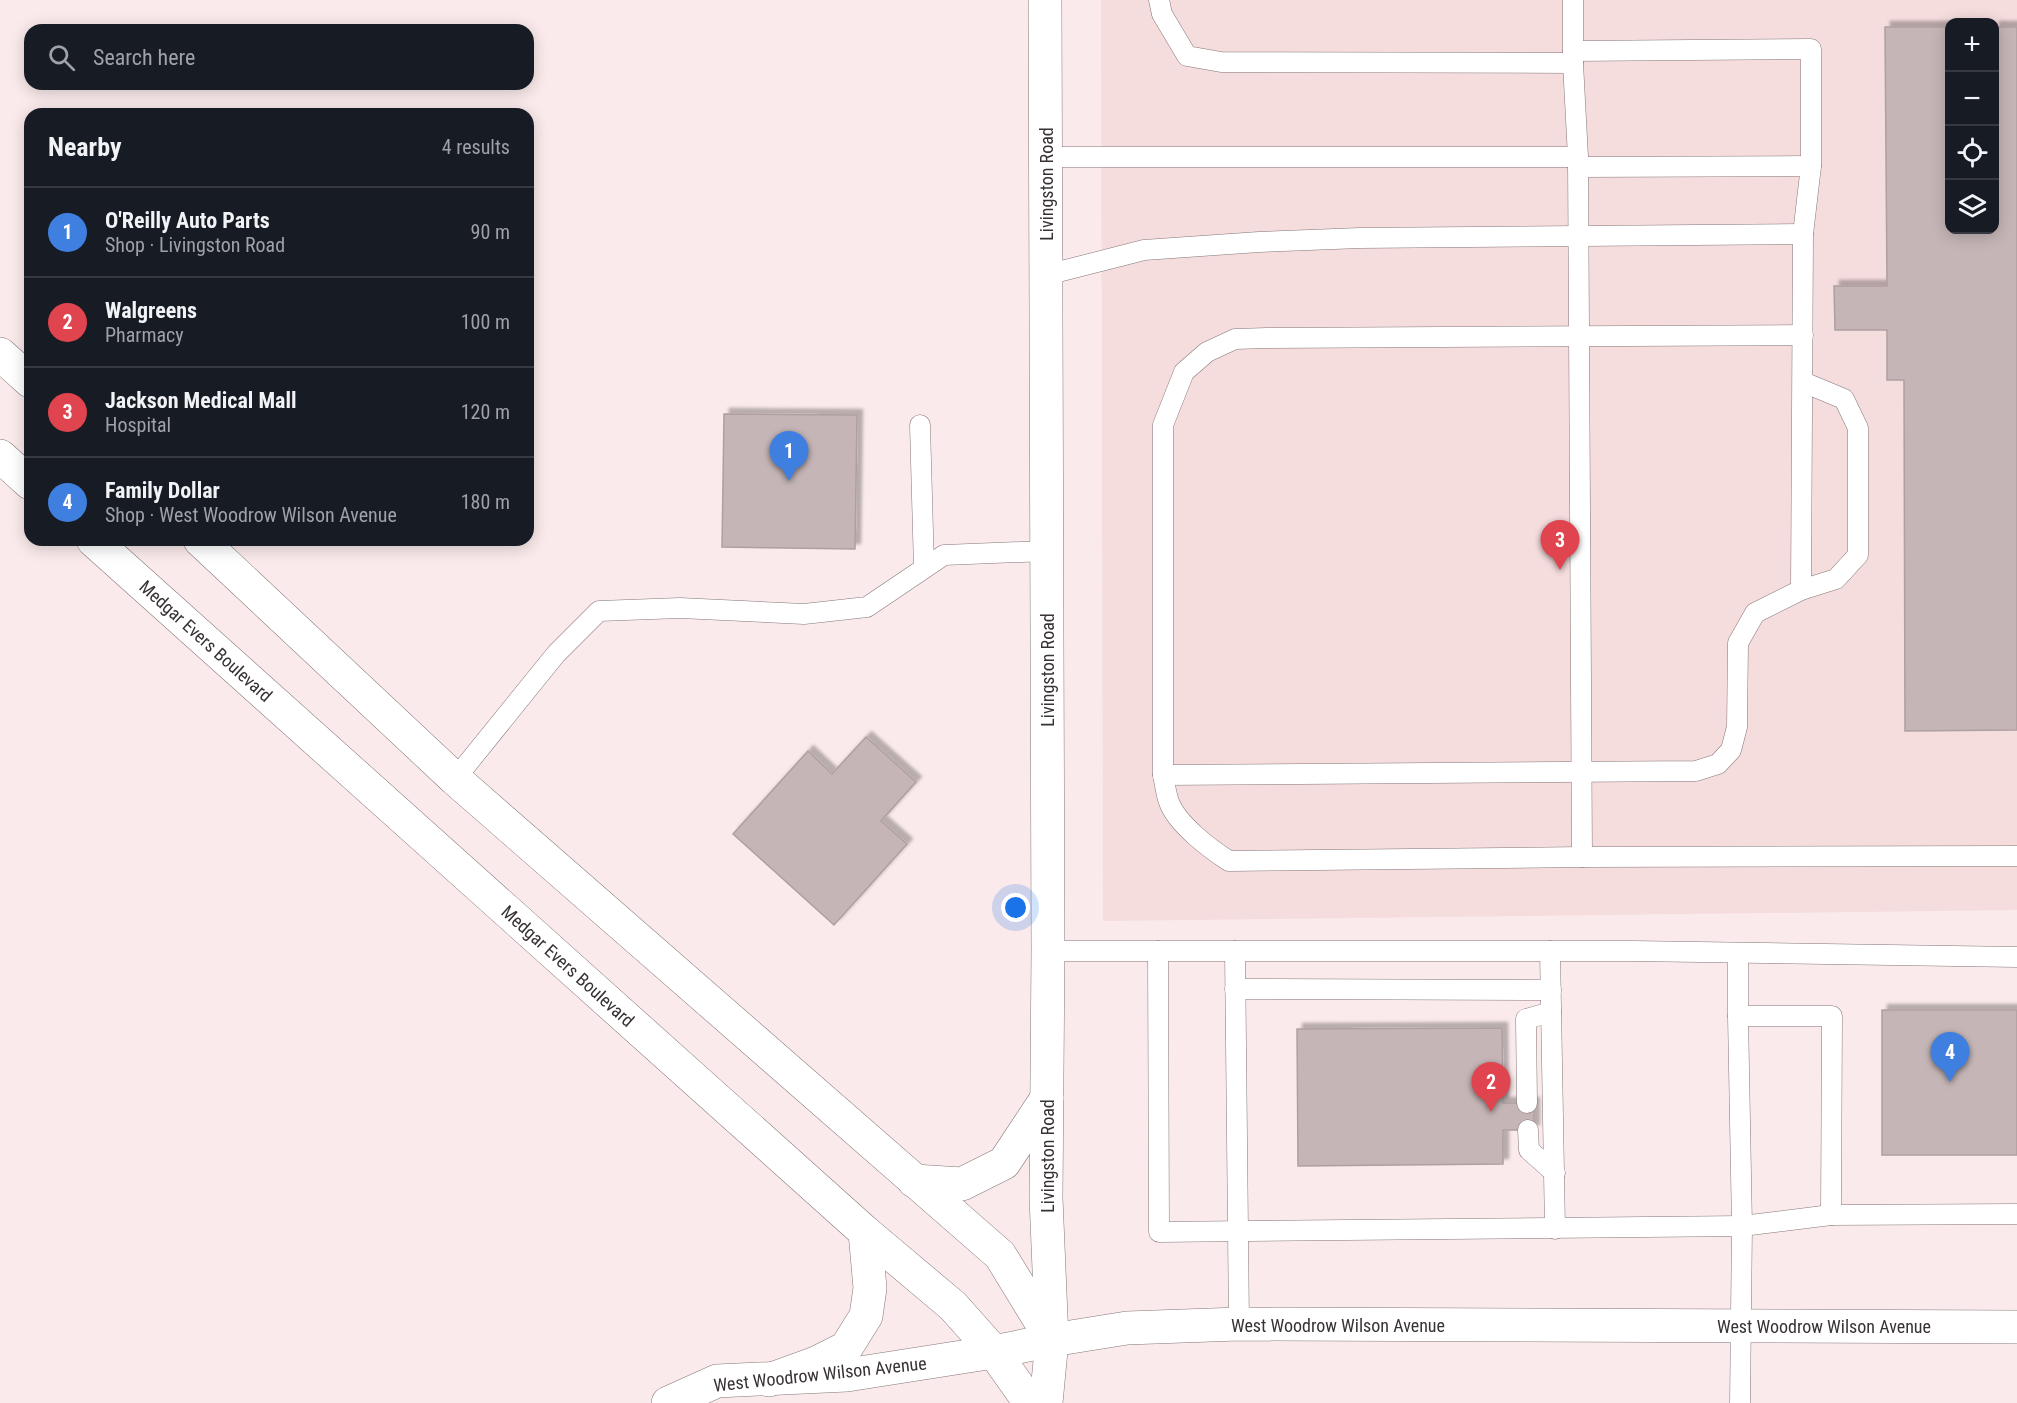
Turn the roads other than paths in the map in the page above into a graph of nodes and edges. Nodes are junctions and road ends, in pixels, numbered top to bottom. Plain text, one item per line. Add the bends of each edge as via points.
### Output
1 (1045, 0) edge
2 (1159, 0) edge
3 (1573, 0) edge
4 (1573, 57) junction
5 (1046, 157) junction
6 (1578, 162) junction
7 (1811, 166) junction
8 (1803, 234) junction
9 (1578, 237) junction
10 (1046, 275) junction
11 (1803, 335) junction
12 (1579, 336) junction
13 (0, 354) edge
14 (24, 376) edge
15 (1803, 382) junction
16 (920, 425) dead end
17 (0, 456) edge
18 (24, 478) edge
19 (100, 546) edge
20 (206, 546) edge
21 (1047, 551) junction
22 (924, 568) junction
23 (1802, 590) junction
24 (1581, 771) junction
25 (1163, 775) junction
26 (455, 779) junction
27 (2017, 856) edge
28 (1582, 857) junction
29 (1048, 951) junction
30 (1158, 951) junction
31 (1235, 951) junction
32 (1550, 951) junction
33 (1738, 953) junction
34 (2017, 957) edge
35 (1235, 989) junction
36 (1551, 990) junction
37 (1551, 1012) junction
38 (1738, 1016) junction
39 (1047, 1098) junction
40 (1527, 1103) dead end
41 (1528, 1130) dead end
42 (1555, 1173) junction
43 (914, 1181) junction
44 (2017, 1214) edge
45 (1831, 1215) junction
46 (1742, 1226) junction
47 (1555, 1229) junction
48 (1239, 1231) junction
49 (865, 1232) junction
50 (1239, 1324) junction
51 (1740, 1326) junction
52 (2017, 1327) edge
53 (1052, 1340) junction
54 (994, 1352) junction
55 (769, 1380) junction
56 (668, 1403) edge
57 (1030, 1403) edge
58 (1046, 1403) edge
59 (1740, 1403) edge

1 - 5 main road, Livingston Road
2 - 4 lane via 1162,14 1187,56 1221,62
3 - 4 lane
4 - 6 lane
4 - 7 lane via 1811,50
5 - 6 lane
5 - 10 main road, Livingston Road
6 - 7 lane
6 - 9 lane
7 - 8 lane
8 - 9 lane
8 - 11 lane
9 - 10 lane via 1360,238 1144,250
9 - 12 lane
10 - 21 main road, Livingston Road
11 - 12 lane
11 - 15 lane
12 - 24 lane
12 - 25 lane via 1235,339 1207,352 1184,372 1163,425
13 - 14 main road
15 - 23 lane
15 - 23 lane via 1844,399 1858,428 1858,555 1836,579
16 - 22 lane
17 - 18 main road
19 - 49 main road, Medgar Evers Boulevard
20 - 26 main road
21 - 22 lane via 944,555
21 - 29 main road, Livingston Road
22 - 26 lane via 867,607 804,614 680,608 599,611 556,654
23 - 24 lane via 1755,613 1738,643 1737,727 1731,750 1718,764 1696,771
24 - 25 lane
24 - 28 lane
25 - 28 lane via 1169,804 1206,847 1229,861
26 - 43 main road
27 - 28 lane
29 - 30 lane
29 - 39 main road, Livingston Road
30 - 31 lane
30 - 48 lane via 1160,1232
31 - 32 lane
31 - 35 lane
32 - 33 lane
32 - 36 lane
33 - 34 lane
33 - 38 lane
35 - 36 lane
35 - 48 lane
36 - 37 lane
37 - 40 lane via 1526,1019
37 - 42 lane
38 - 45 lane via 1832,1016
38 - 46 lane
39 - 43 main road via 1004,1163 962,1184
39 - 53 main road, Livingston Road
41 - 42 lane via 1529,1150
42 - 47 lane
43 - 53 main road via 1000,1255
44 - 45 lane
45 - 46 lane
46 - 47 lane
46 - 51 lane
47 - 48 lane
48 - 50 lane
49 - 54 main road, Medgar Evers Boulevard via 953,1306
49 - 55 main road via 870,1288 866,1316 846,1348
50 - 51 main road, West Woodrow Wilson Avenue
50 - 53 main road, West Woodrow Wilson Avenue via 1127,1328
51 - 52 main road, West Woodrow Wilson Avenue
51 - 59 lane
53 - 54 main road, West Woodrow Wilson Avenue
53 - 58 main road
54 - 55 main road, West Woodrow Wilson Avenue via 847,1375
54 - 57 main road, Medgar Evers Boulevard
55 - 56 main road, West Woodrow Wilson Avenue via 717,1382

